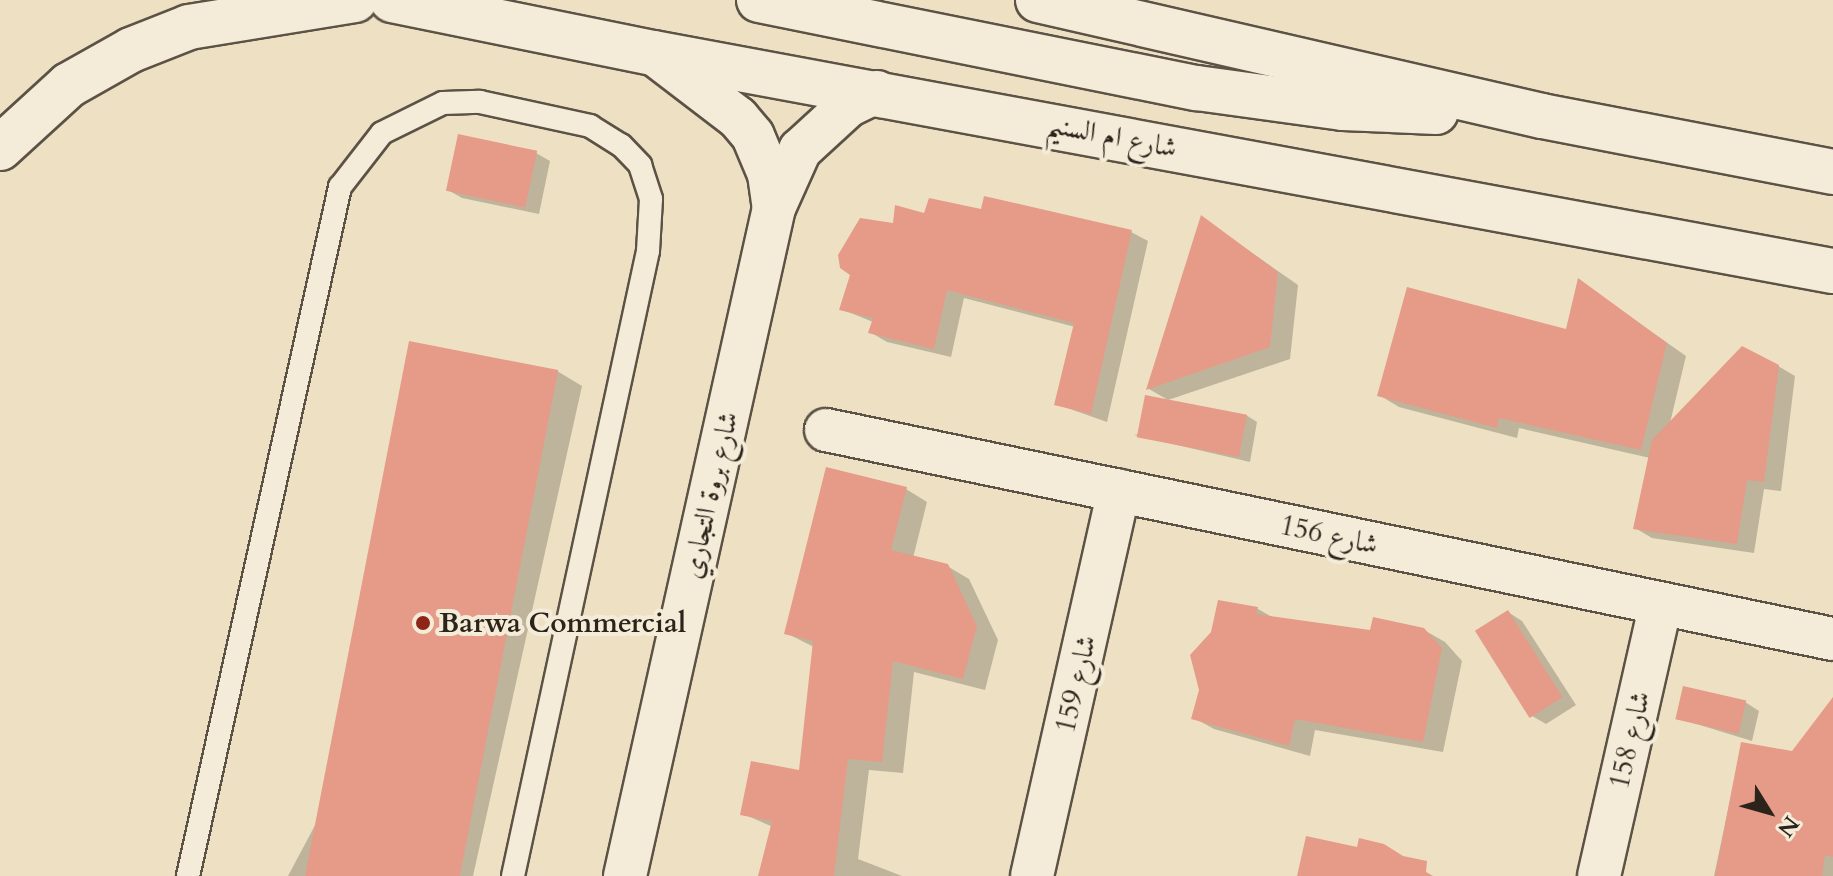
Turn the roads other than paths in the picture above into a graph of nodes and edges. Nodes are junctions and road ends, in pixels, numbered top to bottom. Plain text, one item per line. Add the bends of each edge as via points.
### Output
1 (355, 0) edge
2 (392, 0) edge
3 (759, 0) edge
4 (1038, 0) edge
5 (653, 53) junction
6 (877, 92) junction
7 (1542, 116) junction
8 (0, 148) edge
9 (1833, 172) edge
10 (774, 208) junction
11 (1833, 271) edge
12 (826, 430) dead end
13 (1119, 491) junction
14 (1661, 604) junction
15 (1833, 639) edge
16 (188, 876) edge
17 (513, 876) edge
18 (625, 876) edge
19 (1032, 876) edge
20 (1599, 876) edge

1 - 8 main road via 189,27 131,50 69,85
2 - 5 main road, شارع ام السنيم
3 - 7 main road via 1197,88 1343,108
4 - 7 main road
5 - 6 main road, شارع ام السنيم
5 - 10 street, شارع بروة التجاري via 738,118 753,136 769,174
6 - 10 street, شارع بروة التجاري via 848,106 800,150
6 - 11 main road, شارع ام السنيم
7 - 9 main road
10 - 18 street, شارع بروة التجاري
12 - 13 street, شارع 156
13 - 14 street, شارع 156
13 - 19 street, شارع 159
14 - 15 street, شارع 156
14 - 20 street, شارع 158
16 - 17 lane via 340,187 382,133 443,103 480,102 590,126 621,145 640,165 651,199 648,251

